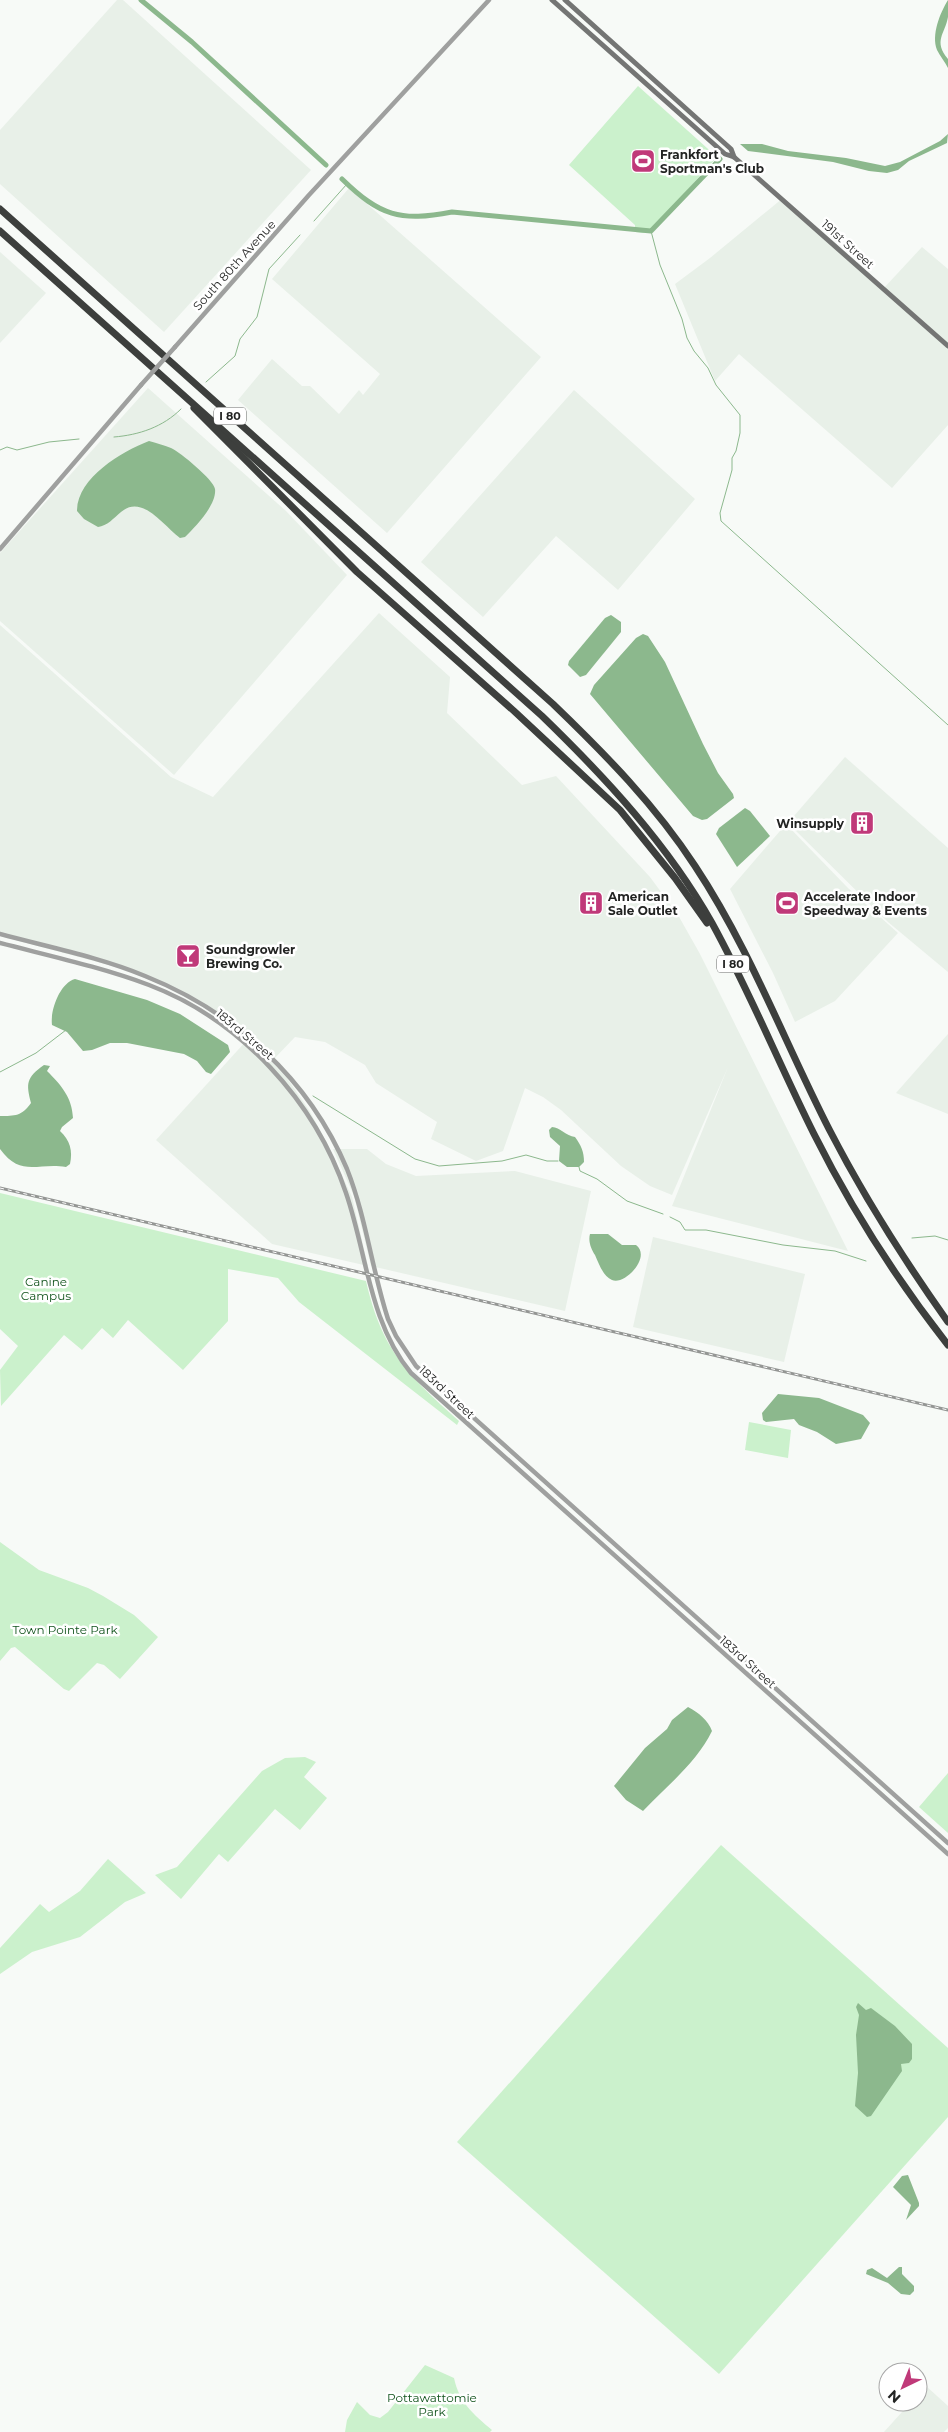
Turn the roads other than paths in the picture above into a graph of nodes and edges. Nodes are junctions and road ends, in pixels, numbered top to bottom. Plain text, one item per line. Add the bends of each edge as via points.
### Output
1 (489, 0) edge
2 (552, 0) edge
3 (565, 0) edge
4 (734, 157) junction
5 (0, 209) edge
6 (0, 231) edge
7 (948, 346) edge
8 (174, 385) junction
9 (0, 549) edge
10 (0, 934) edge
11 (0, 943) edge
12 (726, 950) junction
13 (948, 1322) edge
14 (948, 1345) edge
15 (948, 1843) edge
16 (948, 1854) edge

1 - 9 street, South 80th Avenue, bridge via 309,195
2 - 4 main road, 191st Street via 725,154
3 - 4 main road, 191st Street via 730,149
4 - 7 main road, 191st Street
5 - 13 highway, I 80 via 553,704 601,750 642,797 694,864 725,914 828,1128 911,1270
6 - 8 highway, I 80
8 - 12 highway via 204,420 258,470 357,572 620,810 675,878
8 - 12 highway, I 80 via 589,761 630,807 681,874
10 - 15 street, 183rd Street via 117,965 175,988 220,1014 263,1049 306,1098 334,1142 355,1195 388,1319 416,1366
11 - 16 street, 183rd Street via 150,985 213,1019 263,1061 289,1088 330,1154 346,1194 374,1304 396,1353 411,1373
12 - 14 highway, I 80 via 814,1135 853,1207

